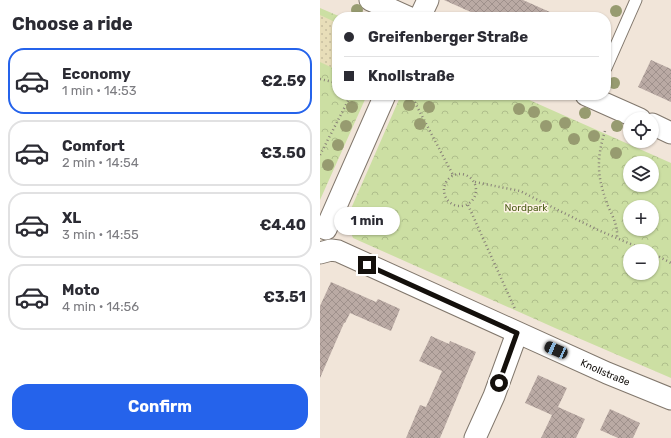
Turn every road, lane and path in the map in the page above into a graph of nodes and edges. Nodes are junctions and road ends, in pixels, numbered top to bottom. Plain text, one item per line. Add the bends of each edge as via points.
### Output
1 (370, 0) edge
2 (428, 0) edge
3 (636, 0) edge
4 (397, 12) edge
5 (422, 12) edge
6 (611, 57) edge
7 (320, 79) edge
8 (332, 82) edge
9 (348, 100) edge
10 (383, 100) edge
11 (415, 100) edge
12 (600, 100) edge
13 (625, 112) edge
14 (659, 127) edge
15 (605, 131) dead end
16 (671, 133) edge
17 (320, 155) edge
18 (453, 175) junction
19 (475, 182) junction
20 (468, 205) junction
21 (323, 232) edge
22 (617, 238) junction
23 (631, 244) edge
24 (320, 253) edge
25 (659, 257) edge
26 (671, 263) edge
27 (515, 332) junction
28 (671, 399) edge
29 (475, 438) edge

1 - 4 street
2 - 5 street
3 - 6 lane
7 - 8 path
9 - 17 path
10 - 21 street
11 - 18 path
12 - 13 street
14 - 16 street
15 - 22 path via 598,169 601,187 618,228
18 - 19 path via 466,174
18 - 20 path via 444,184 445,197 455,205
19 - 20 path via 476,195
19 - 22 path via 520,191
20 - 27 path via 517,315
22 - 23 path
24 - 27 street, Knollstraße via 338,251
25 - 26 path
27 - 28 street, Knollstraße
27 - 29 street via 494,396

